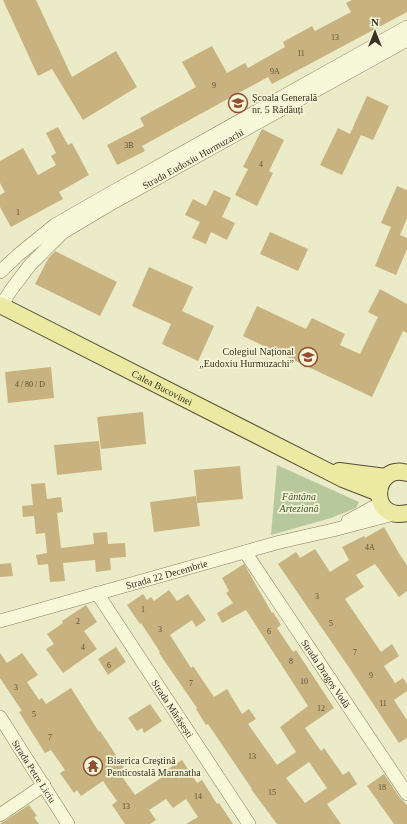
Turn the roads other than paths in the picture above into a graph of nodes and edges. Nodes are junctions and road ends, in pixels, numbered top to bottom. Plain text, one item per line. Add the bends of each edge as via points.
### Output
1 (407, 27) edge
2 (407, 40) edge
3 (0, 272) edge
4 (1, 305) edge
5 (326, 469) junction
6 (407, 473) edge
7 (386, 477) junction
8 (380, 498) junction
9 (403, 516) edge
10 (333, 530) junction
11 (245, 552) junction
12 (97, 593) junction
13 (0, 621) edge
14 (0, 717) edge
15 (44, 785) junction
16 (407, 794) edge
17 (0, 815) edge
18 (68, 824) edge
19 (249, 824) edge

1 - 3 street, Strada Eudoxiu Hurmuzachi via 55,225
2 - 4 street, Strada Eudoxiu Hurmuzachi via 62,233 30,265
4 - 5 main road, Calea Bucovinei
5 - 7 main road, Calea Bucovinei
5 - 8 main road, Calea Bucovinei
6 - 7 main road via 397,472
7 - 8 main road via 379,487
8 - 9 main road, Calea Bucovinei via 387,510
8 - 10 street, Strada 22 Decembrie
9 - 10 street, Strada 22 Decembrie
10 - 11 street, Strada 22 Decembrie
11 - 12 street, Strada 22 Decembrie
11 - 16 street, Strada Dragoș Vodă
12 - 13 street, Strada 22 Decembrie
12 - 19 street, Strada Mărășești
14 - 15 street, Strada Petre Liciu
15 - 17 street
15 - 18 street, Strada Petre Liciu

